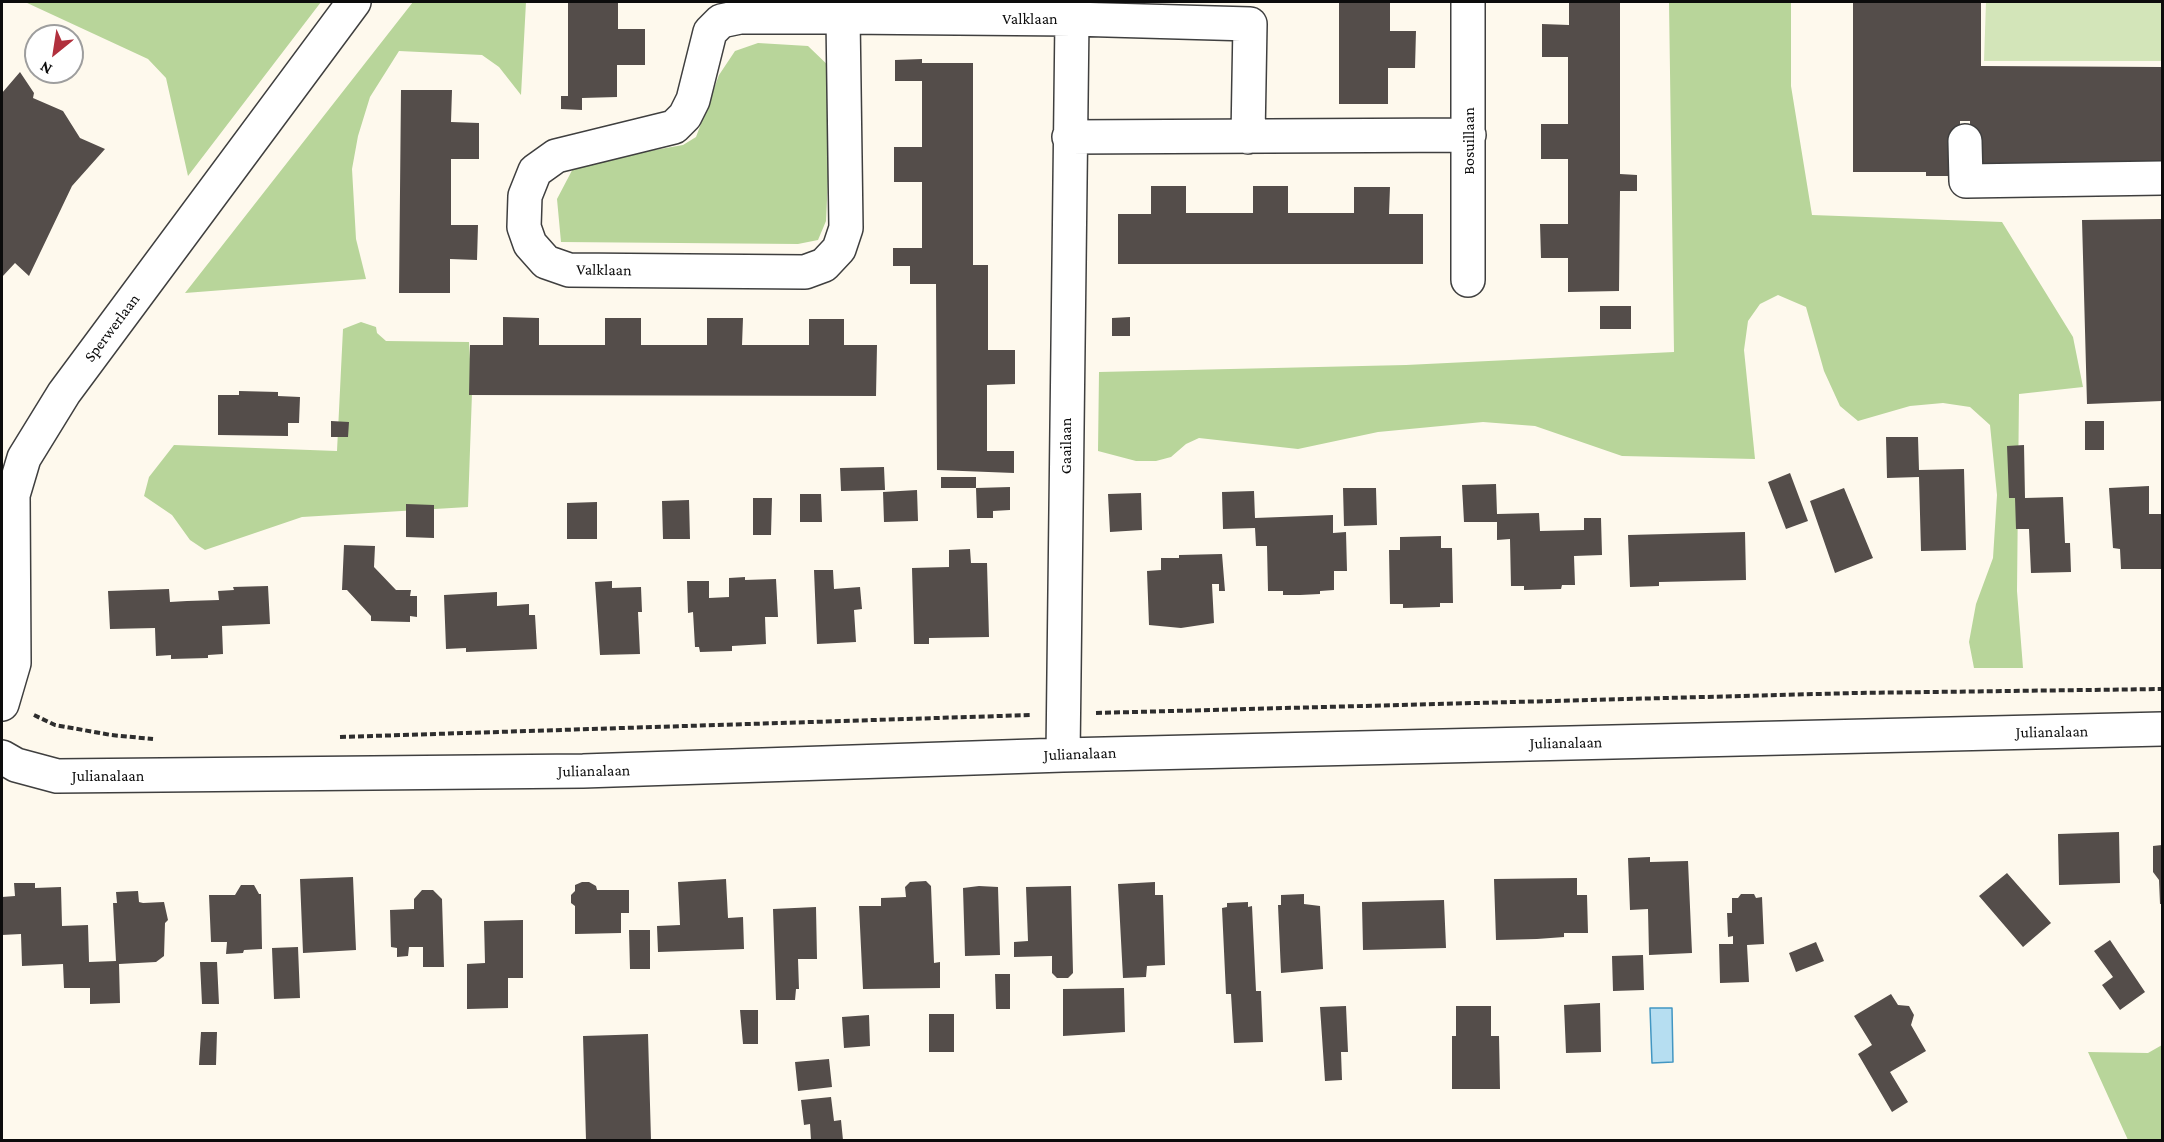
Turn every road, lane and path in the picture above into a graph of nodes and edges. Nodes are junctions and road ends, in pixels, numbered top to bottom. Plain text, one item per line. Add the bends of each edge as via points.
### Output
1 (354, 2) edge
2 (1468, 2) edge
3 (843, 17) junction
4 (1072, 19) junction
5 (1469, 135) junction
6 (1070, 137) junction
7 (1248, 137) junction
8 (1965, 141) dead end
9 (2163, 178) edge
10 (1468, 280) dead end
11 (13, 453) edge
12 (2, 704) edge
13 (2163, 729) edge
14 (1063, 755) junction
15 (2, 757) edge

1 - 11 street, Sperwerlaan via 64,393
2 - 5 street, Bosuillaan
3 - 3 street, Valklaan via 846,228 839,249 824,265 805,272 569,270 546,262 530,244 524,227 525,196 535,171 556,156 674,127 693,100 710,32 722,21 740,17
3 - 4 street, Valklaan
4 - 6 street, Gaailaan
4 - 7 street via 1250,24
5 - 7 street
5 - 10 street, Bosuillaan
6 - 7 street
6 - 14 street, Gaailaan
8 - 9 street via 1966,181
11 - 12 street, Sperwerlaan via 14,663
13 - 14 street, Julianalaan
14 - 15 street, Julianalaan via 583,771 111,776 57,776

